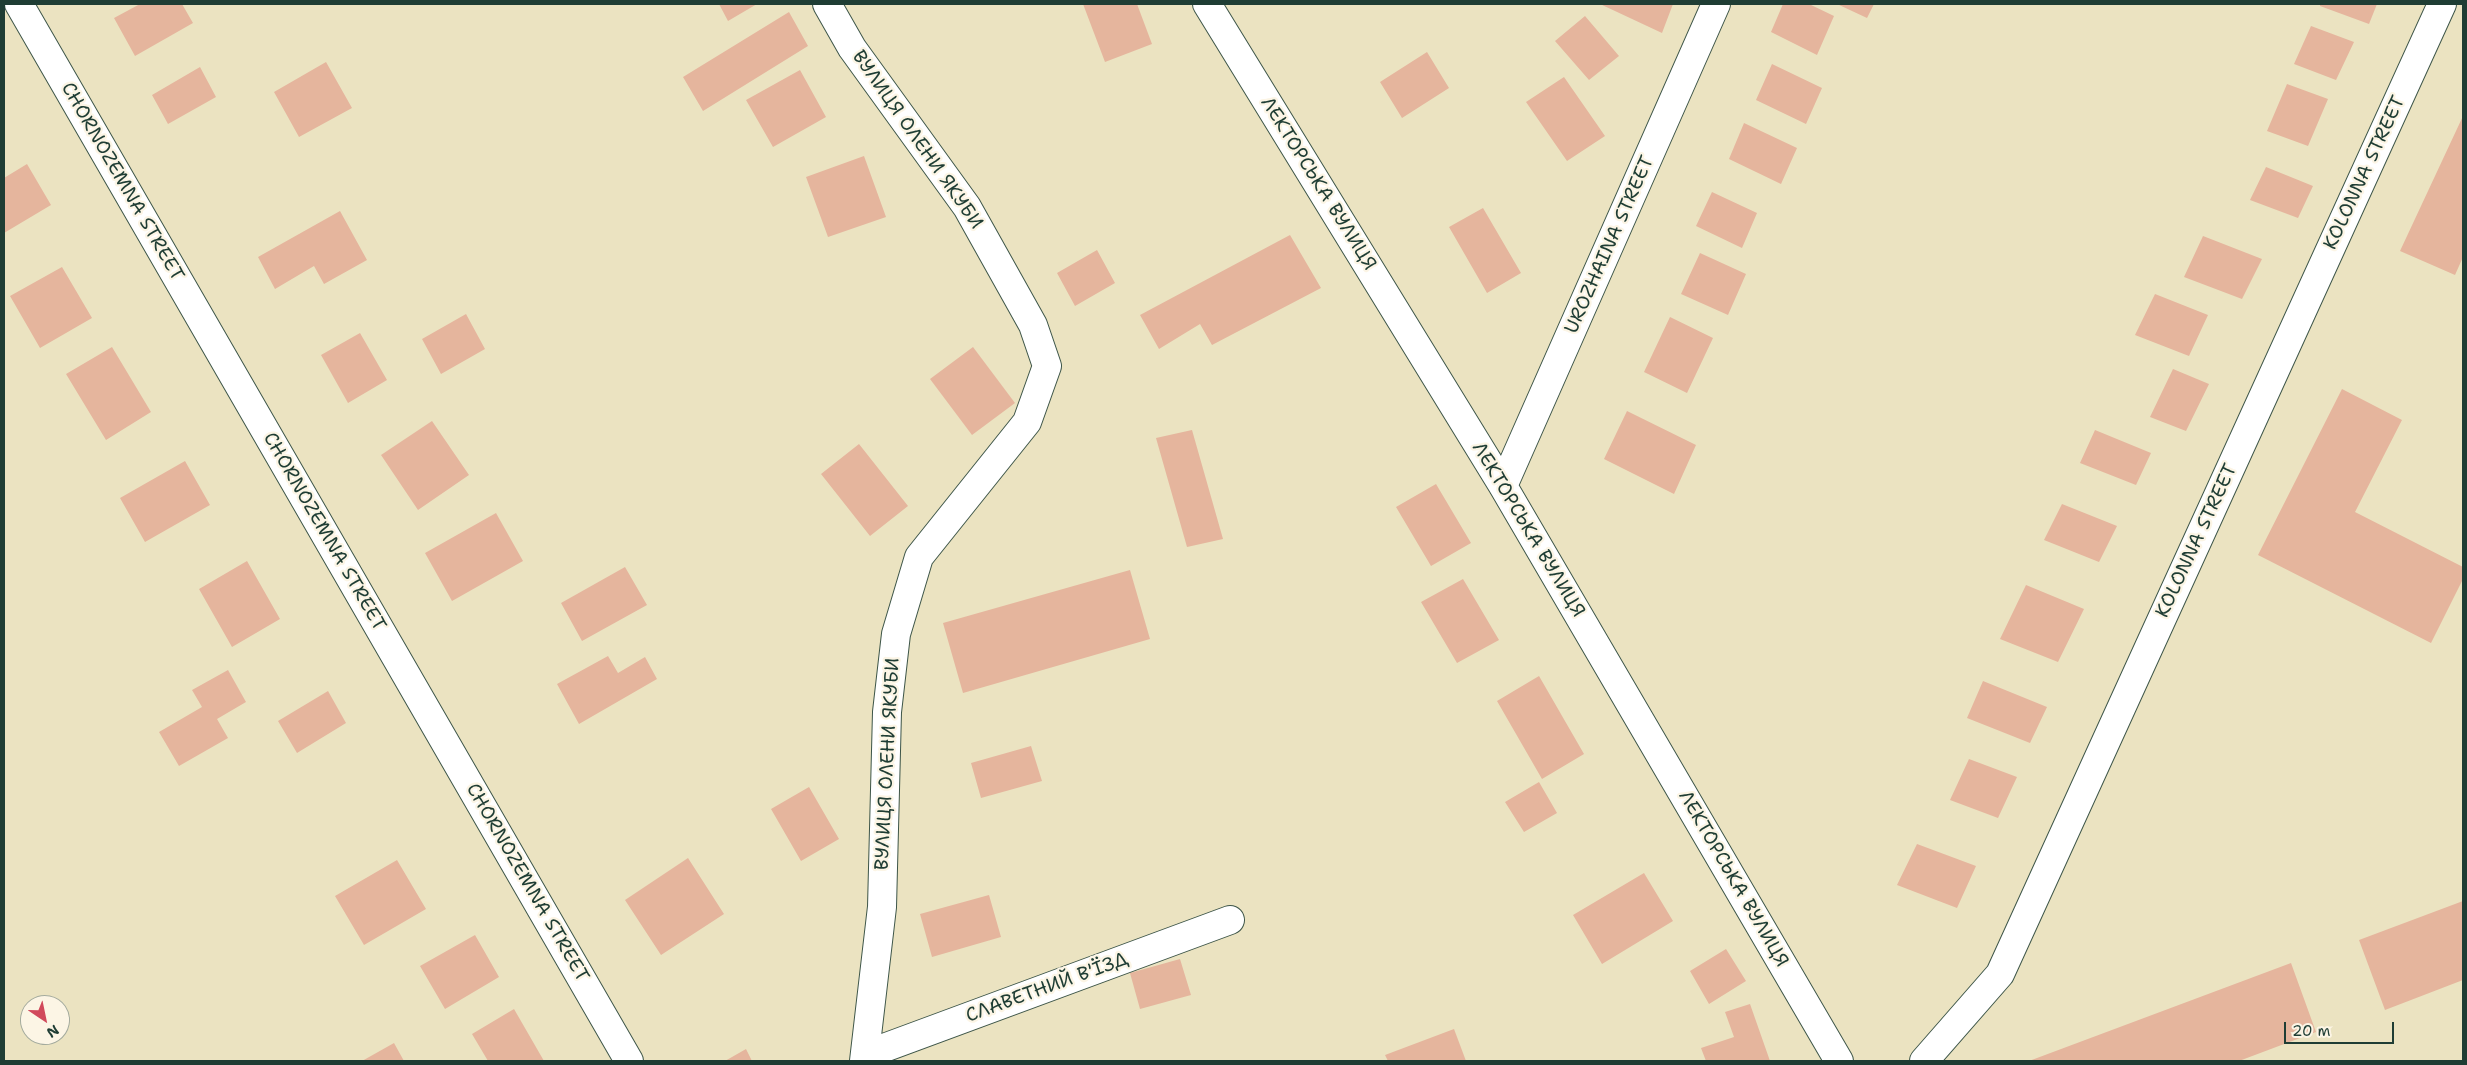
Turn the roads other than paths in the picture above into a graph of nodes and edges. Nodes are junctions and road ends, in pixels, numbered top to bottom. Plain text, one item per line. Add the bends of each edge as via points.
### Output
1 (19, 4) edge
2 (827, 4) edge
3 (1207, 4) edge
4 (1716, 4) edge
5 (2442, 4) edge
6 (1504, 486) junction
7 (1230, 920) dead end
8 (865, 1058) edge
9 (629, 1061) edge
10 (1840, 1061) edge
11 (1924, 1061) edge

1 - 9 street, CHORNOZEMNA STREET
2 - 8 street, ВУЛИЦЯ ОЛЕНИ ЯКУБИ via 852,48 967,207 1033,325 1046,366 1028,422 919,557 896,634 887,712 882,907
3 - 6 street, ЛЕКТОРСЬКА ВУЛИЦЯ
4 - 6 street, UROZHAINA STREET
5 - 11 street, KOLONNA STREET via 2000,974
6 - 10 street, ЛЕКТОРСЬКА ВУЛИЦЯ
7 - 8 street, СЛАВЕТНИЙ В'ЇЗД

